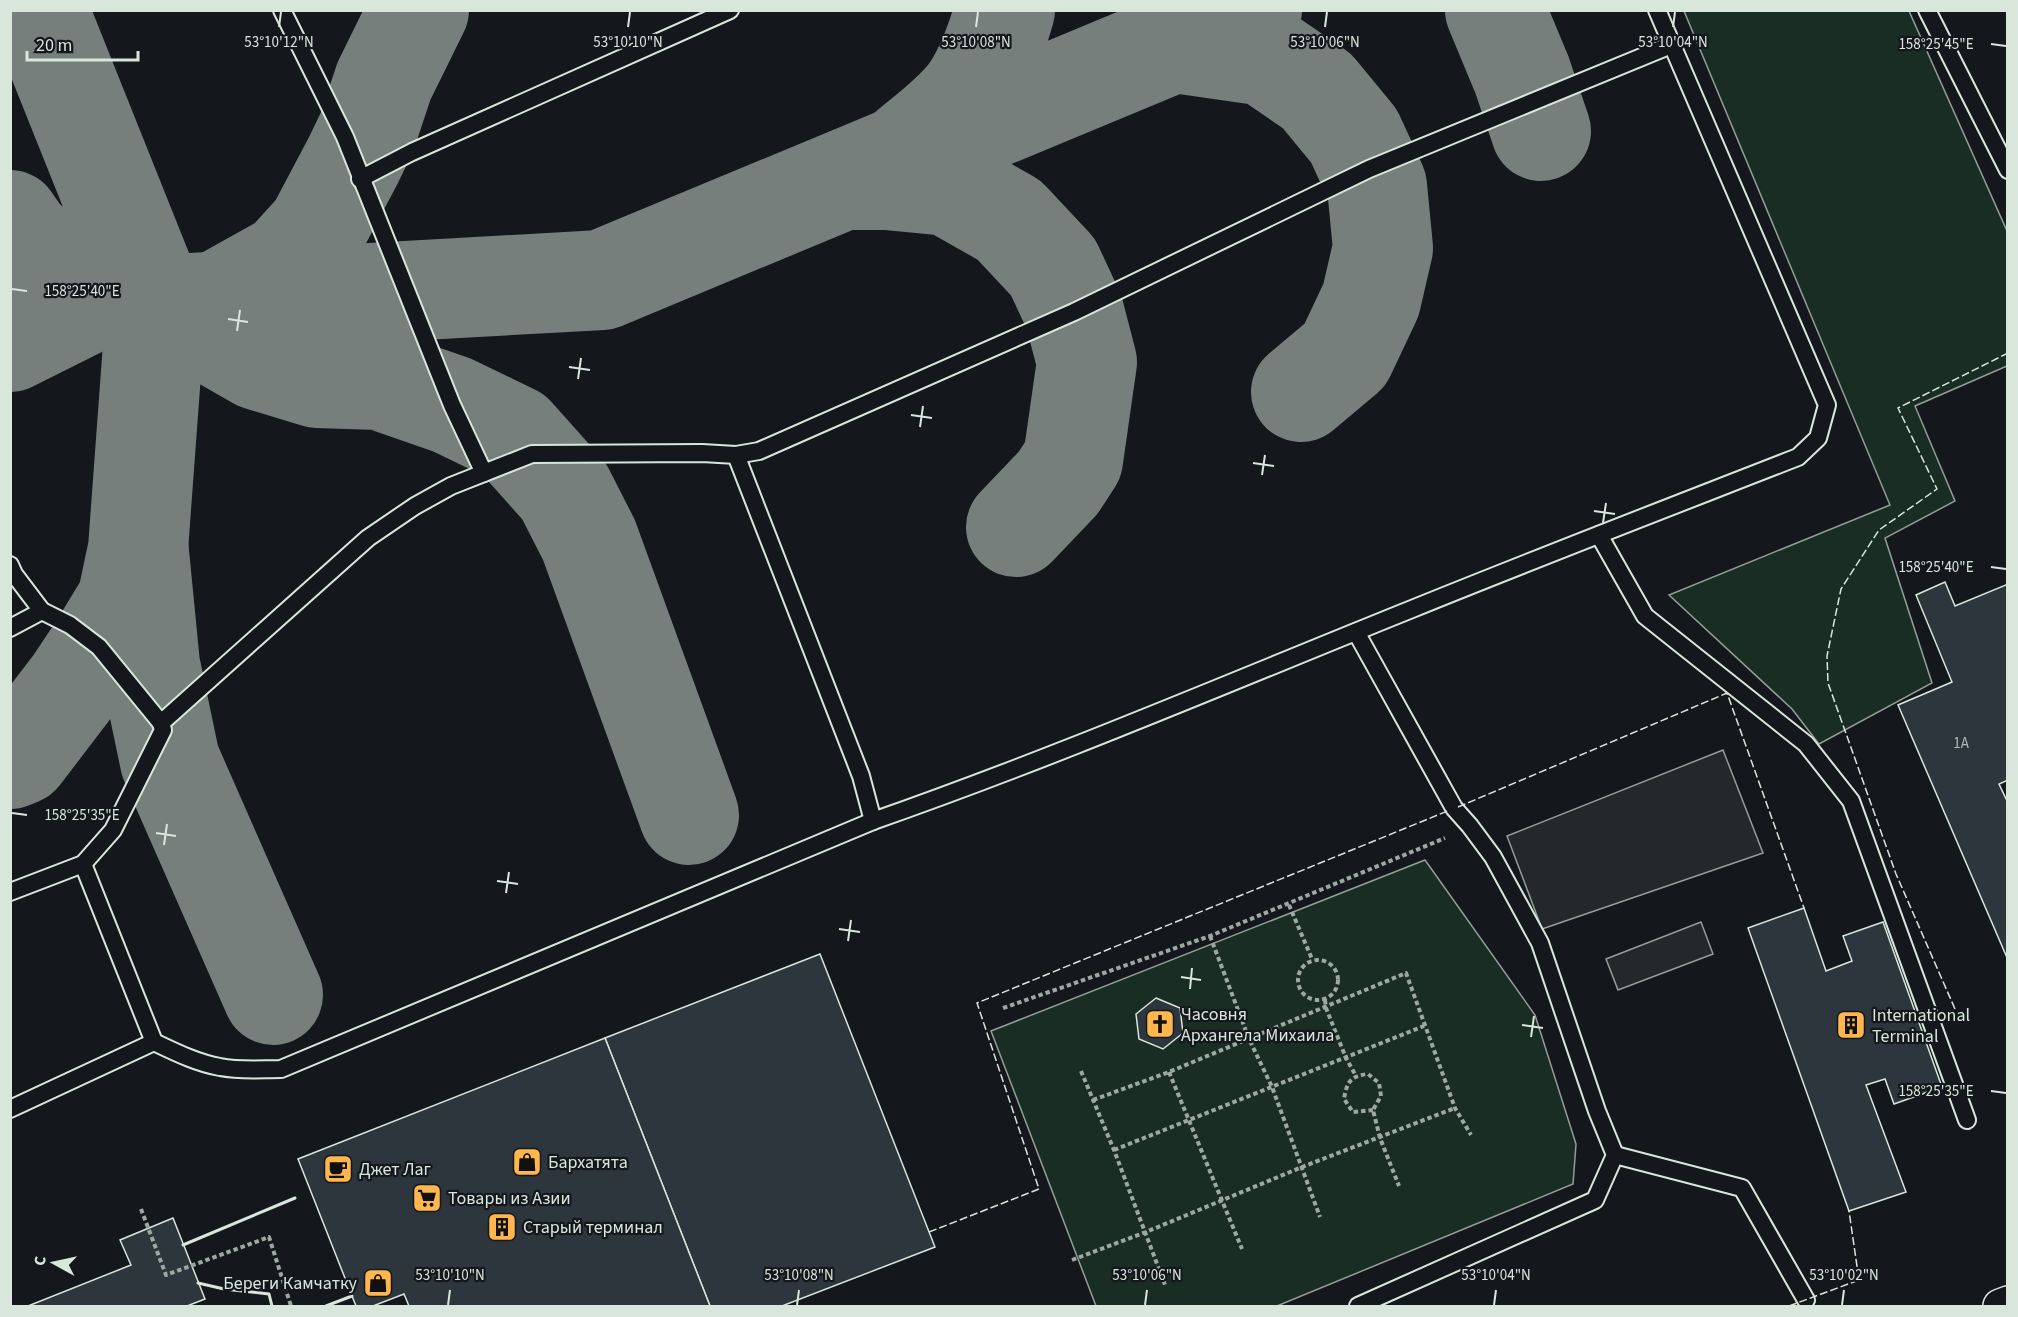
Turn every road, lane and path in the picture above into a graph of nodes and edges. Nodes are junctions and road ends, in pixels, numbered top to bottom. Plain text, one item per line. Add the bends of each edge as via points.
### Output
1 (282, 10) edge
2 (730, 10) edge
3 (1657, 10) edge
4 (1927, 10) edge
5 (1671, 45) junction
6 (2007, 170) edge
7 (360, 179) junction
8 (736, 455) junction
9 (484, 473) junction
10 (1599, 535) junction
11 (10, 565) edge
12 (42, 611) junction
13 (10, 628) edge
14 (1356, 632) junction
15 (161, 723) junction
16 (873, 821) junction
17 (1470, 826) junction
18 (83, 864) junction
19 (10, 892) edge
20 (1289, 905) junction
21 (1210, 936) junction
22 (1312, 960) junction
23 (1325, 1000) junction
24 (1003, 1008) dead end
25 (1326, 1008) junction
26 (1424, 1026) junction
27 (1249, 1039) junction
28 (154, 1042) junction
29 (1346, 1058) junction
30 (1081, 1071) dead end
31 (1169, 1072) junction
32 (1356, 1076) junction
33 (1272, 1087) junction
34 (1093, 1100) junction
35 (1455, 1108) junction
36 (10, 1109) edge
37 (1373, 1110) junction
38 (1967, 1120) dead end
39 (1189, 1121) junction
40 (1472, 1135) dead end
41 (1380, 1138) junction
42 (1114, 1150) junction
43 (1616, 1155) junction
44 (1302, 1167) junction
45 (1399, 1186) dead end
46 (1223, 1201) junction
47 (141, 1209) dead end
48 (1320, 1217) dead end
49 (1146, 1232) junction
50 (1242, 1249) dead end
51 (1072, 1260) dead end
52 (1165, 1285) dead end
53 (1806, 1300) dead end
54 (2007, 1303) edge
55 (291, 1306) edge
56 (1358, 1306) edge
57 (2000, 1306) edge

1 - 7 lane via 345,138
2 - 7 lane
3 - 5 lane
4 - 6 lane
5 - 8 lane via 1369,169 1063,316 759,451
5 - 10 lane via 1827,405 1818,438 1798,457
7 - 9 lane via 452,405
8 - 9 lane via 532,454
8 - 16 lane via 861,776
9 - 15 lane via 433,496 368,538
10 - 14 lane
10 - 38 lane via 1645,616 1806,744 1851,801
11 - 12 lane
12 - 13 lane
12 - 15 lane via 70,625 99,647
14 - 16 lane via 976,785
14 - 17 lane via 1454,808
15 - 18 lane via 163,730 113,830
16 - 28 lane via 281,1068 219,1067
17 - 20 path
17 - 43 lane via 1493,857 1540,943 1597,1111
18 - 19 lane
18 - 28 lane
20 - 21 path
20 - 22 path
21 - 24 path
21 - 27 path
22 - 23 path via 1327,961 1338,973 1337,989
22 - 23 path via 1300,970 1299,987 1309,999
23 - 25 path
25 - 26 path via 1406,973
25 - 27 path
25 - 29 path
26 - 29 path
26 - 35 path
27 - 31 path
27 - 33 path
28 - 36 lane
29 - 32 path
29 - 33 path
30 - 34 path
31 - 34 path
31 - 39 path
32 - 37 path via 1368,1074 1379,1083 1381,1096
32 - 37 path via 1346,1085 1344,1099 1353,1112
33 - 39 path
33 - 44 path
34 - 42 path
35 - 40 path
35 - 41 path
37 - 41 path
39 - 42 path
39 - 46 path
41 - 44 path
41 - 45 path
42 - 49 path
43 - 53 lane via 1742,1188
43 - 56 lane via 1595,1200
44 - 46 path
44 - 48 path
46 - 49 path
46 - 50 path
47 - 55 path via 166,1275 269,1237
49 - 51 path
49 - 52 path
54 - 57 street

